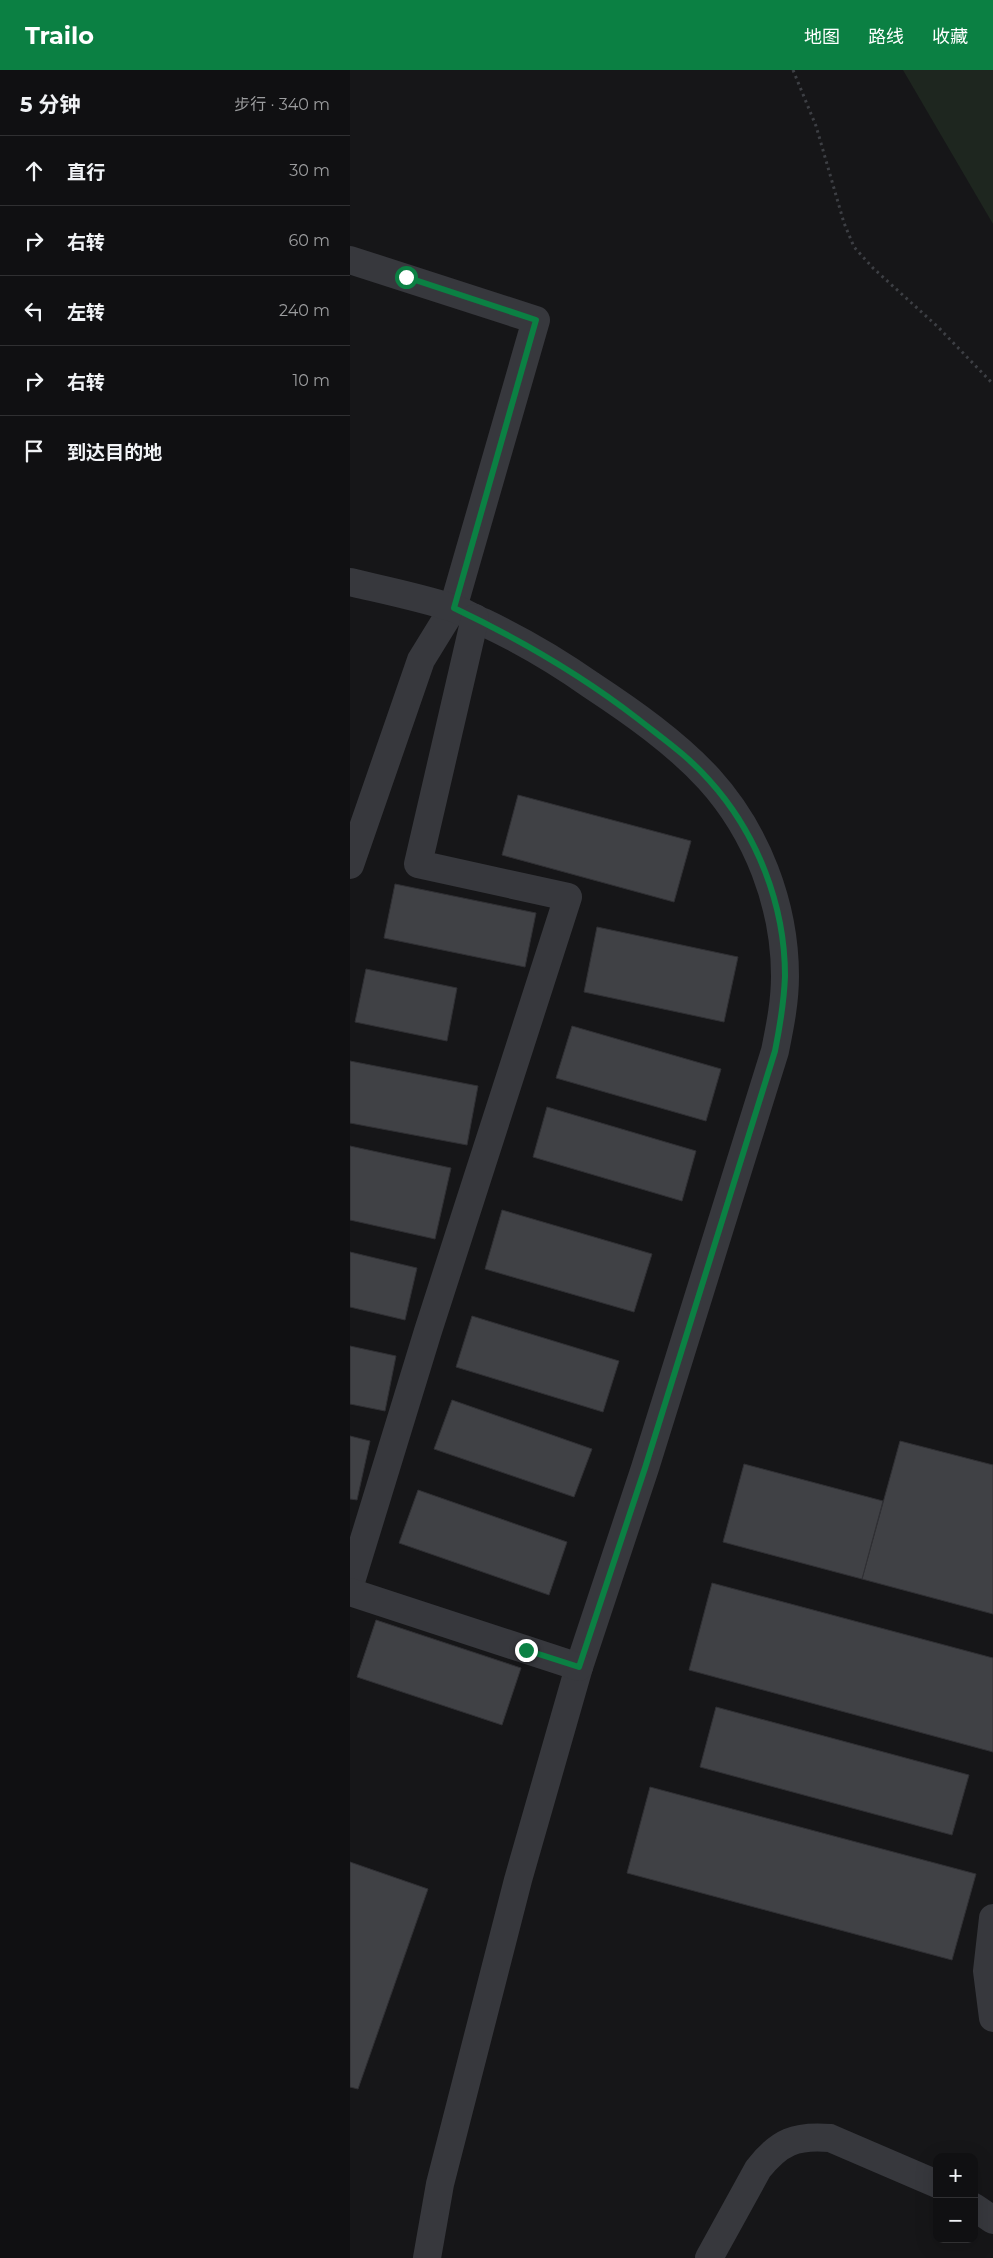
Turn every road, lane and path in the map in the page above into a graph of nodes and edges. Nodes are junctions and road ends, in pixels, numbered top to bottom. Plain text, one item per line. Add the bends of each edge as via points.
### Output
1 (793, 70) edge
2 (350, 260) edge
3 (993, 384) edge
4 (350, 582) edge
5 (464, 613) junction
6 (350, 865) edge
7 (350, 1585) edge
8 (350, 1592) edge
9 (579, 1667) junction
10 (993, 1918) edge
11 (993, 2018) edge
12 (933, 2182) edge
13 (978, 2210) edge
14 (993, 2220) edge
15 (427, 2258) edge
16 (709, 2258) edge

1 - 3 path via 816,126 854,247
2 - 5 street via 536,320
4 - 5 street
5 - 6 street via 421,660
5 - 7 street via 418,864 568,897
5 - 9 street via 554,660 610,697 687,758 709,780 746,830 762,864 782,937 785,976 775,1051 645,1468
8 - 9 street
9 - 15 street via 518,1880 440,2184
10 - 11 street via 987,1971
12 - 16 street via 830,2138 795,2140 780,2146 758,2169
13 - 14 street

